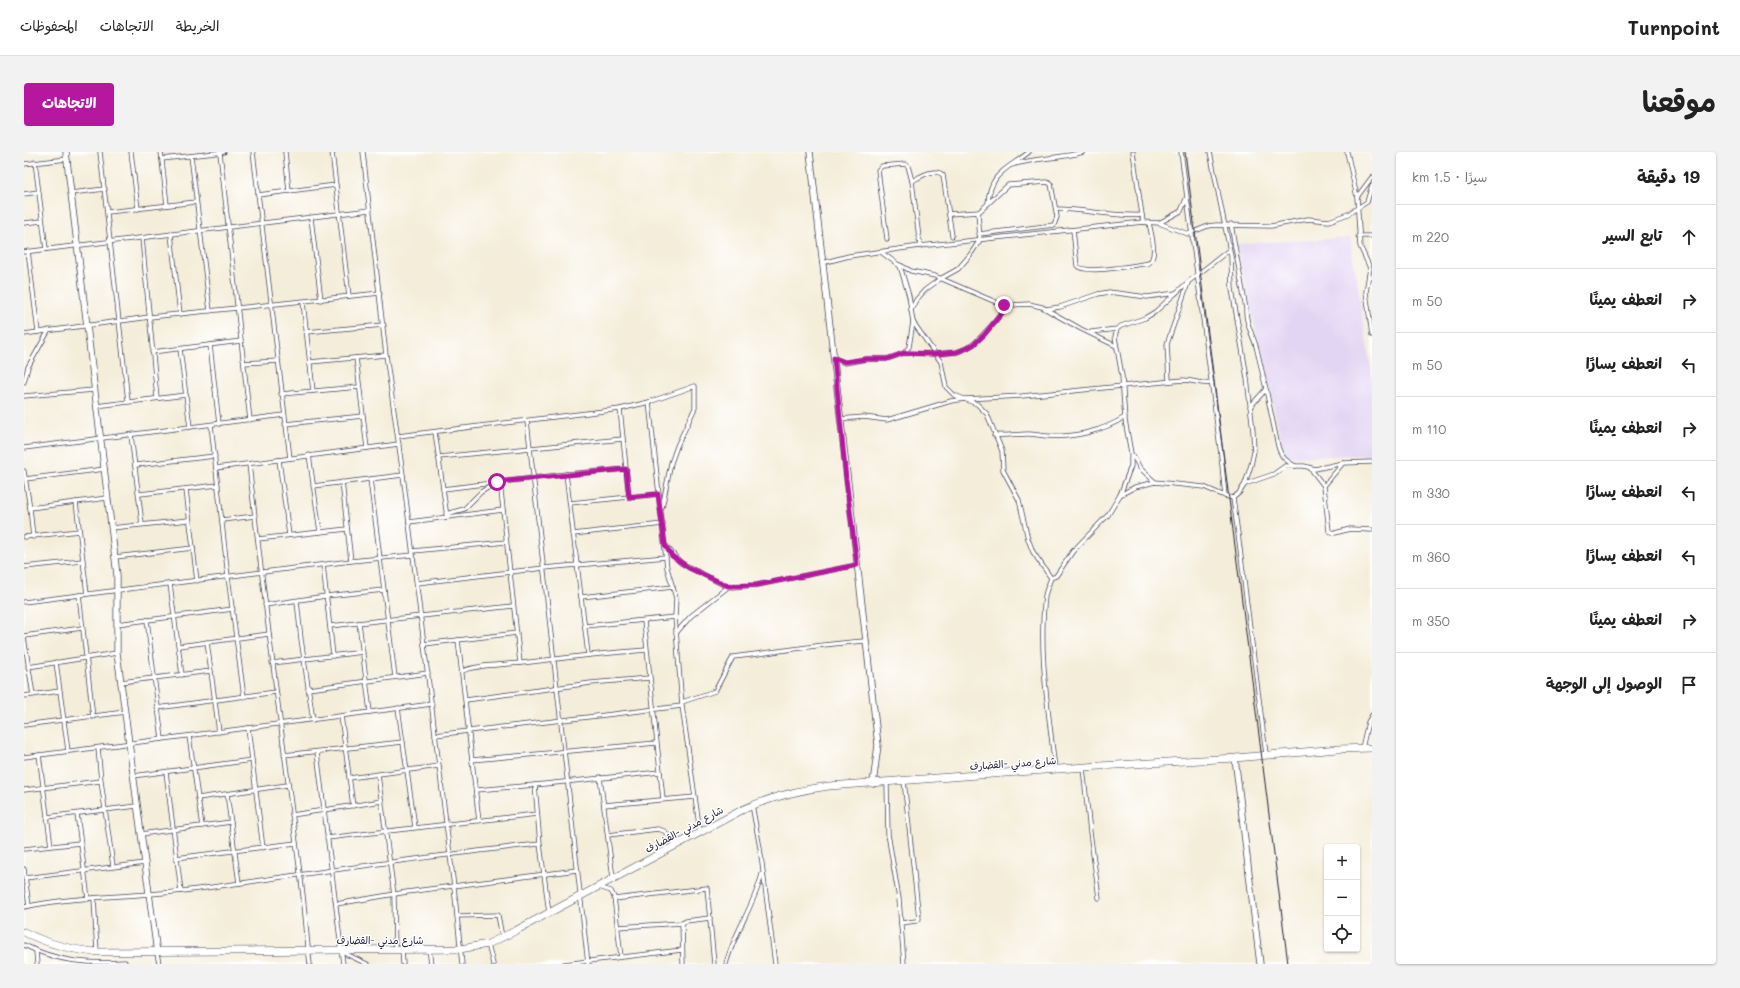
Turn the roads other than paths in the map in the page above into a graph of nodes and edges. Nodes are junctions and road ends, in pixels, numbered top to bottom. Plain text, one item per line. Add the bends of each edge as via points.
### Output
1 (66, 152) edge
2 (100, 152) edge
3 (131, 152) edge
4 (161, 152) edge
5 (220, 152) edge
6 (224, 152) edge
7 (253, 152) edge
8 (285, 152) edge
9 (332, 152) edge
10 (363, 152) edge
11 (810, 152) edge
12 (1029, 152) edge
13 (1083, 152) edge
14 (1133, 152) edge
15 (1181, 152) edge
16 (1210, 152) edge
17 (1347, 152) edge
18 (191, 156) junction
19 (162, 158) junction
20 (67, 159) junction
21 (35, 162) junction
22 (24, 164) edge
23 (1012, 165) junction
24 (1372, 177) edge
25 (912, 181) junction
26 (1372, 184) edge
27 (336, 185) junction
28 (105, 189) junction
29 (289, 191) junction
30 (39, 192) junction
31 (71, 193) junction
32 (24, 194) edge
33 (258, 195) junction
34 (1187, 198) junction
35 (1357, 198) junction
36 (196, 202) junction
37 (988, 203) junction
38 (167, 205) junction
39 (1357, 208) junction
40 (138, 209) junction
41 (1056, 209) junction
42 (370, 210) junction
43 (108, 212) junction
44 (978, 212) junction
45 (340, 214) junction
46 (949, 214) junction
47 (1142, 215) junction
48 (311, 218) junction
49 (42, 221) junction
50 (1143, 222) junction
51 (24, 223) edge
52 (1149, 223) junction
53 (1159, 223) junction
54 (261, 224) junction
55 (1224, 224) junction
56 (1231, 224) junction
57 (229, 228) junction
58 (1073, 230) junction
59 (200, 231) junction
60 (1192, 233) junction
61 (171, 234) junction
62 (979, 234) junction
63 (952, 236) dead end
64 (1358, 236) junction
65 (1372, 236) edge
66 (142, 238) junction
67 (887, 239) dead end
68 (980, 240) junction
69 (111, 242) junction
70 (78, 245) junction
71 (920, 246) junction
72 (46, 249) junction
73 (1229, 250) junction
74 (26, 251) edge
75 (882, 252) junction
76 (822, 263) junction
77 (898, 264) junction
78 (1371, 273) edge
79 (1197, 276) junction
80 (940, 279) junction
81 (1188, 282) junction
82 (380, 293) junction
83 (1176, 293) junction
84 (350, 296) junction
85 (320, 300) junction
86 (303, 302) junction
87 (271, 305) junction
88 (1012, 305) junction
89 (238, 308) junction
90 (1046, 309) junction
91 (911, 310) junction
92 (210, 311) junction
93 (180, 314) junction
94 (150, 317) junction
95 (119, 321) junction
96 (913, 322) junction
97 (86, 324) junction
98 (384, 325) junction
99 (1117, 329) junction
100 (49, 330) junction
101 (38, 332) junction
102 (306, 332) junction
103 (1090, 332) junction
104 (24, 334) edge
105 (1372, 335) edge
106 (241, 341) junction
107 (210, 345) junction
108 (1116, 346) junction
109 (180, 349) junction
110 (152, 352) junction
111 (904, 353) junction
112 (936, 354) junction
113 (386, 355) junction
114 (356, 358) junction
115 (834, 358) junction
116 (278, 361) junction
117 (310, 362) junction
118 (244, 363) junction
119 (1169, 381) junction
120 (24, 382) edge
121 (1212, 383) junction
122 (1123, 386) junction
123 (359, 387) junction
124 (1266, 389) junction
125 (94, 390) junction
126 (313, 391) junction
127 (282, 394) junction
128 (186, 395) junction
129 (24, 396) edge
130 (157, 398) junction
131 (965, 399) junction
132 (128, 402) junction
133 (649, 402) junction
134 (96, 406) junction
135 (1250, 407) junction
136 (620, 410) junction
137 (284, 415) junction
138 (363, 416) junction
139 (1125, 417) junction
140 (840, 419) junction
141 (250, 420) junction
142 (527, 421) junction
143 (219, 424) junction
144 (285, 424) junction
145 (211, 425) junction
146 (190, 427) junction
147 (435, 432) junction
148 (131, 435) junction
149 (994, 435) junction
150 (398, 436) junction
151 (100, 439) junction
152 (623, 439) junction
153 (399, 444) junction
154 (24, 448) edge
155 (367, 448) junction
156 (531, 449) junction
157 (1131, 453) junction
158 (215, 456) junction
159 (309, 456) junction
160 (439, 457) junction
161 (290, 458) junction
162 (279, 460) junction
163 (1372, 462) edge
164 (1343, 463) junction
165 (249, 464) junction
166 (136, 465) junction
167 (1295, 466) junction
168 (216, 468) junction
169 (1310, 468) junction
170 (105, 469) junction
171 (626, 469) junction
172 (24, 471) edge
173 (566, 474) junction
174 (403, 475) junction
175 (534, 478) junction
176 (25, 479) junction
177 (370, 479) junction
178 (342, 482) junction
179 (499, 482) junction
180 (1155, 482) junction
181 (1245, 484) junction
182 (218, 485) junction
183 (313, 486) junction
184 (1324, 486) junction
185 (443, 489) junction
186 (186, 490) junction
187 (140, 494) junction
188 (658, 494) junction
189 (1120, 495) junction
190 (1225, 496) junction
191 (629, 497) junction
192 (107, 498) junction
193 (1233, 498) junction
194 (76, 502) junction
195 (570, 503) junction
196 (30, 508) junction
197 (503, 510) junction
198 (661, 511) junction
199 (447, 515) junction
200 (255, 516) junction
201 (189, 520) junction
202 (222, 520) junction
203 (409, 522) junction
204 (142, 524) junction
205 (663, 524) junction
206 (111, 528) junction
207 (347, 529) junction
208 (1372, 530) edge
209 (79, 531) junction
210 (320, 532) junction
211 (573, 534) junction
212 (289, 535) junction
213 (24, 537) edge
214 (32, 537) junction
215 (258, 539) junction
216 (506, 542) junction
217 (665, 545) junction
218 (192, 548) junction
219 (413, 553) junction
220 (115, 557) junction
221 (666, 557) junction
222 (380, 558) junction
223 (82, 561) junction
224 (351, 561) junction
225 (323, 565) junction
226 (577, 565) junction
227 (857, 565) junction
228 (24, 566) edge
229 (544, 568) junction
230 (509, 572) junction
231 (262, 573) junction
232 (228, 577) junction
233 (1051, 578) junction
234 (197, 581) junction
235 (417, 583) junction
236 (170, 584) junction
237 (728, 586) junction
238 (672, 587) junction
239 (117, 590) junction
240 (384, 590) junction
241 (87, 594) junction
242 (78, 595) junction
243 (326, 596) junction
244 (581, 597) junction
245 (297, 601) junction
246 (24, 602) edge
247 (265, 605) junction
248 (514, 606) junction
249 (233, 609) junction
250 (175, 616) junction
251 (421, 616) junction
252 (675, 617) junction
253 (388, 619) junction
254 (147, 620) junction
255 (644, 621) junction
256 (359, 623) junction
257 (116, 624) junction
258 (330, 626) junction
259 (585, 626) junction
260 (82, 628) junction
261 (517, 633) junction
262 (676, 633) junction
263 (269, 634) junction
264 (24, 637) edge
265 (237, 638) junction
266 (458, 640) junction
267 (207, 642) junction
268 (866, 642) junction
269 (424, 644) junction
270 (179, 646) junction
271 (646, 650) junction
272 (362, 652) junction
273 (117, 653) junction
274 (588, 654) junction
275 (333, 656) junction
276 (86, 657) junction
277 (554, 659) junction
278 (304, 660) junction
279 (56, 662) junction
280 (272, 663) junction
281 (520, 663) junction
282 (28, 667) junction
283 (211, 671) junction
284 (462, 671) junction
285 (428, 673) junction
286 (182, 675) junction
287 (395, 677) junction
288 (649, 678) junction
289 (153, 679) junction
290 (366, 680) junction
291 (121, 682) junction
292 (558, 688) junction
293 (308, 689) junction
294 (60, 691) junction
295 (276, 692) junction
296 (33, 695) junction
297 (24, 696) edge
298 (244, 697) junction
299 (215, 700) junction
300 (466, 700) junction
301 (432, 704) junction
302 (682, 704) junction
303 (158, 708) junction
304 (398, 708) junction
305 (653, 709) junction
306 (125, 712) junction
307 (370, 712) junction
308 (1372, 715) edge
309 (341, 716) junction
310 (93, 717) junction
311 (64, 720) junction
312 (313, 720) junction
313 (561, 720) junction
314 (280, 724) junction
315 (24, 725) edge
316 (248, 728) junction
317 (469, 730) junction
318 (219, 732) junction
319 (435, 735) junction
320 (189, 736) junction
321 (162, 739) junction
322 (403, 742) junction
323 (656, 743) junction
324 (129, 744) junction
325 (98, 748) junction
326 (346, 748) junction
327 (1362, 748) junction
328 (1372, 748) edge
329 (68, 751) junction
330 (564, 751) junction
331 (317, 752) junction
332 (1266, 754) junction
333 (39, 755) junction
334 (284, 755) junction
335 (24, 757) edge
336 (1235, 758) junction
337 (252, 760) junction
338 (472, 760) junction
339 (439, 766) junction
340 (1083, 768) junction
341 (194, 769) junction
342 (1055, 770) junction
343 (407, 771) junction
344 (166, 772) junction
345 (660, 772) junction
346 (378, 775) junction
347 (133, 776) junction
348 (600, 777) junction
349 (349, 778) junction
350 (101, 781) junction
351 (568, 781) junction
352 (904, 781) junction
353 (887, 783) junction
354 (873, 784) junction
355 (287, 785) junction
356 (535, 785) junction
357 (44, 787) junction
358 (256, 789) junction
359 (24, 790) edge
360 (476, 790) junction
361 (227, 794) junction
362 (695, 797) junction
363 (198, 798) junction
364 (663, 799) junction
365 (382, 801) junction
366 (604, 804) junction
367 (137, 806) junction
368 (353, 806) junction
369 (752, 806) junction
370 (105, 810) junction
371 (324, 811) junction
372 (77, 814) junction
373 (537, 814) junction
374 (292, 815) junction
375 (47, 816) junction
376 (479, 820) junction
377 (231, 822) junction
378 (447, 824) junction
379 (202, 826) junction
380 (415, 828) junction
381 (173, 830) junction
382 (386, 830) junction
383 (700, 832) junction
384 (141, 834) junction
385 (608, 835) junction
386 (327, 838) junction
387 (80, 843) junction
388 (296, 843) junction
389 (540, 844) junction
390 (678, 844) junction
391 (51, 846) junction
392 (264, 848) junction
393 (24, 849) edge
394 (235, 851) junction
395 (450, 853) junction
396 (176, 858) junction
397 (145, 863) junction
398 (390, 863) junction
399 (113, 866) junction
400 (24, 869) edge
401 (84, 870) junction
402 (577, 870) junction
403 (763, 871) junction
404 (331, 872) junction
405 (301, 875) junction
406 (544, 875) junction
407 (25, 878) junction
408 (613, 879) junction
409 (239, 883) junction
410 (454, 887) junction
411 (599, 887) junction
412 (181, 891) junction
413 (150, 894) junction
414 (394, 894) junction
415 (581, 897) junction
416 (94, 898) junction
417 (1099, 898) dead end
418 (88, 899) junction
419 (614, 899) junction
420 (336, 904) junction
421 (29, 906) junction
422 (24, 907) edge
423 (550, 913) junction
424 (457, 916) junction
425 (710, 918) junction
426 (682, 923) junction
427 (901, 923) junction
428 (618, 927) junction
429 (24, 932) edge
430 (502, 937) junction
431 (488, 944) junction
432 (24, 945) edge
433 (429, 949) junction
434 (460, 949) junction
435 (399, 950) junction
436 (682, 950) junction
437 (36, 951) junction
438 (309, 951) junction
439 (341, 951) junction
440 (97, 952) junction
441 (124, 953) junction
442 (157, 953) junction
443 (621, 957) junction
444 (588, 962) edge
445 (69, 963) edge
446 (125, 963) edge
447 (37, 964) edge
448 (96, 964) edge
449 (159, 964) edge
450 (310, 964) edge
451 (343, 964) edge
452 (367, 964) edge
453 (403, 964) edge
454 (431, 964) edge
455 (462, 964) edge
456 (493, 964) edge
457 (564, 964) edge
458 (683, 964) edge
459 (714, 964) edge
460 (726, 964) edge
461 (775, 964) edge
462 (904, 964) edge
463 (1260, 964) edge

1 - 20 street
2 - 28 street
3 - 40 street
4 - 19 street
5 - 6 street
5 - 18 street
5 - 57 street
7 - 33 street
8 - 29 street
9 - 27 street
10 - 42 street
11 - 76 street
12 - 23 street
13 - 23 street via 1035,158
14 - 47 street
15 - 34 street
16 - 55 street
17 - 35 street
18 - 19 street
18 - 36 street
19 - 38 street
20 - 21 street
20 - 31 street
21 - 22 street
21 - 30 street
23 - 37 street via 994,180 990,187
24 - 35 street
25 - 46 street via 928,173 941,173 945,178
25 - 67 street via 906,164 879,168
25 - 71 street
26 - 39 street via 1368,201
27 - 29 street
27 - 45 street
28 - 31 street
28 - 43 street
29 - 33 street
30 - 32 street
30 - 49 street
31 - 70 street
33 - 54 street
34 - 53 street via 1181,211
34 - 60 street
35 - 39 street
36 - 38 street
36 - 59 street
37 - 41 street via 1008,185 1047,182 1052,186
37 - 44 street
38 - 40 street
39 - 56 street via 1329,221 1308,219 1271,226
39 - 64 street
40 - 43 street
41 - 47 street via 1110,215
41 - 62 street via 1056,221 1050,227
42 - 45 street
42 - 82 street
43 - 69 street
44 - 46 street
44 - 62 street
45 - 48 street
45 - 84 street
46 - 63 street
47 - 50 street
48 - 54 street
48 - 85 street
49 - 51 street
49 - 72 street
50 - 52 street
50 - 58 street
52 - 53 street
52 - 58 street via 1154,255 1152,261 1097,269 1082,270 1077,266
53 - 60 street via 1186,234
54 - 57 street
54 - 87 street
55 - 56 street
55 - 60 street via 1208,226
55 - 73 street
56 - 124 street via 1246,321 1254,339
57 - 59 street
57 - 89 street
58 - 68 street
59 - 61 street
59 - 92 street
60 - 79 street
61 - 66 street
61 - 93 street
62 - 68 street
64 - 65 street
64 - 78 street via 1361,251
66 - 69 street
66 - 94 street
68 - 71 street
68 - 80 street via 961,266
69 - 70 street
69 - 95 street
70 - 72 street
70 - 97 street
71 - 75 street
72 - 74 street
73 - 79 street
73 - 135 street via 1232,289
74 - 101 street
75 - 76 street via 849,256
75 - 77 street
76 - 115 street
77 - 80 street via 911,271
77 - 91 street via 903,274
78 - 105 street via 1366,292
79 - 81 street
79 - 121 street
80 - 88 street via 998,304
80 - 91 street via 920,295
81 - 83 street
81 - 119 street via 1168,338 1166,350
82 - 84 street
82 - 98 street
83 - 90 street via 1147,297 1109,292
83 - 99 street via 1155,312
84 - 85 street
85 - 86 street
86 - 87 street
86 - 102 street
87 - 89 street
87 - 116 street
88 - 90 street via 1029,304
88 - 112 street via 1005,309 984,335 967,348 957,352
89 - 92 street
89 - 106 street
90 - 103 street
91 - 96 street
92 - 93 street
93 - 94 street
94 - 95 street
94 - 110 street
95 - 97 street
95 - 132 street
96 - 111 street via 908,347
96 - 112 street
97 - 100 street
97 - 125 street
98 - 102 street
98 - 113 street
99 - 103 street
99 - 108 street
100 - 101 street
100 - 120 street via 28,367
101 - 104 street
102 - 117 street
103 - 108 street
106 - 107 street
106 - 118 street
107 - 109 street
107 - 143 street
108 - 122 street
109 - 110 street
109 - 128 street
110 - 130 street
111 - 112 street
111 - 115 street via 887,359 850,362
112 - 131 street via 942,366 946,387 954,395
113 - 114 street
113 - 150 street
114 - 117 street
114 - 123 street
115 - 140 street
116 - 118 street
116 - 127 street
117 - 126 street
118 - 141 street
119 - 121 street via 1194,380 1204,384
119 - 122 street
121 - 190 street
122 - 131 street
122 - 139 street
123 - 126 street
123 - 138 street
124 - 135 street
124 - 167 street via 1280,453 1284,460
125 - 129 street
125 - 134 street
126 - 127 street
127 - 137 street
128 - 130 street
128 - 146 street
130 - 132 street
131 - 140 street via 887,420 864,417
131 - 149 street via 978,404 984,410
132 - 134 street
133 - 136 street
133 - 188 street
133 - 198 street via 695,386 695,408 670,463
134 - 151 street
135 - 181 street via 1254,451
136 - 142 street
136 - 152 street
137 - 141 street
137 - 144 street
138 - 144 street
138 - 155 street
139 - 149 street via 1110,425 1070,435
139 - 157 street
140 - 227 street
141 - 143 street
142 - 147 street
142 - 156 street
143 - 145 street
144 - 161 street
145 - 146 street
145 - 158 street
146 - 148 street
147 - 150 street
147 - 160 street
148 - 151 street
148 - 166 street
149 - 233 street via 1002,451 1003,470 1020,500 1033,552
150 - 153 street
151 - 154 street
151 - 170 street
152 - 156 street
152 - 171 street
153 - 155 street
153 - 174 street
155 - 159 street
156 - 160 street
156 - 175 street
157 - 180 street via 1140,468
157 - 189 street via 1131,466
158 - 166 street
158 - 168 street
159 - 161 street
159 - 183 street
160 - 185 street
161 - 162 street
162 - 165 street
162 - 212 street
163 - 164 street
164 - 169 street via 1322,469
164 - 184 street
165 - 168 street
165 - 200 street
166 - 187 street
167 - 169 street
167 - 181 street via 1285,466 1274,474
168 - 182 street
169 - 184 street
170 - 176 street
170 - 192 street
171 - 173 street
171 - 191 street
172 - 176 street
173 - 175 street
173 - 195 street
174 - 177 street
174 - 203 street
175 - 179 street
175 - 229 street
176 - 196 street
177 - 178 street
177 - 222 street
178 - 183 street
178 - 207 street
179 - 185 street
179 - 197 street
179 - 199 street via 481,492 466,507
180 - 189 street via 1135,487
180 - 190 street via 1204,487
181 - 193 street
182 - 186 street
182 - 202 street
183 - 210 street
184 - 208 street via 1327,525 1331,533 1350,529
185 - 199 street
186 - 187 street
186 - 201 street
187 - 204 street
188 - 191 street
188 - 198 street
189 - 233 street via 1108,515 1073,551 1056,576
190 - 193 street
191 - 195 street
192 - 194 street
192 - 206 street
193 - 332 street
194 - 196 street
194 - 209 street
195 - 211 street
196 - 214 street
197 - 199 street
197 - 216 street
198 - 205 street
199 - 203 street
200 - 202 street
200 - 215 street
201 - 204 street
201 - 218 street
202 - 232 street
203 - 219 street
204 - 206 street
205 - 211 street
205 - 217 street
206 - 220 street
207 - 210 street
207 - 224 street
209 - 214 street
209 - 223 street
210 - 212 street
211 - 226 street
212 - 215 street
213 - 214 street
215 - 231 street
216 - 219 street
216 - 230 street
217 - 221 street
217 - 237 street via 681,563
218 - 220 street
218 - 234 street
219 - 222 street
219 - 235 street
220 - 239 street
221 - 226 street
221 - 238 street
222 - 224 street
222 - 240 street
223 - 228 street
223 - 241 street
224 - 225 street
225 - 231 street
225 - 243 street
226 - 229 street
226 - 244 street
227 - 237 street via 757,585
227 - 268 street
229 - 230 street
229 - 277 street
230 - 235 street
230 - 248 street
231 - 232 street
231 - 247 street
232 - 234 street
232 - 249 street
233 - 342 street via 1046,594 1044,647
234 - 236 street
235 - 251 street
236 - 239 street
236 - 250 street
237 - 262 street via 691,616
238 - 244 street
238 - 252 street via 676,598
239 - 241 street
239 - 257 street
240 - 243 street
240 - 253 street
241 - 242 street
242 - 246 street
242 - 260 street
243 - 245 street
243 - 258 street
244 - 259 street
245 - 247 street
245 - 278 street
247 - 263 street
248 - 251 street
248 - 261 street
249 - 250 street
249 - 265 street
250 - 254 street
250 - 270 street
251 - 253 street
251 - 269 street
252 - 255 street
252 - 262 street
253 - 256 street
253 - 287 street
254 - 257 street
254 - 289 street
255 - 259 street
255 - 271 street
256 - 258 street
256 - 272 street
257 - 273 street
258 - 275 street
259 - 274 street
260 - 264 street
260 - 276 street
261 - 266 street
261 - 281 street
262 - 302 street
263 - 265 street
263 - 280 street
264 - 282 street
265 - 267 street
265 - 298 street
266 - 269 street
266 - 284 street
267 - 270 street
267 - 283 street
268 - 302 street via 805,646 733,657 715,691
268 - 354 street via 878,745
269 - 285 street
270 - 286 street
271 - 274 street
271 - 288 street
272 - 275 street
272 - 290 street
273 - 276 street
273 - 291 street
274 - 277 street
275 - 278 street
276 - 279 street
276 - 310 street
277 - 281 street
277 - 292 street
278 - 280 street
278 - 293 street
279 - 282 street
279 - 294 street
280 - 295 street
281 - 284 street via 479,665
282 - 296 street
283 - 286 street
283 - 299 street
284 - 300 street
285 - 287 street
285 - 301 street
286 - 289 street
287 - 290 street
288 - 292 street
288 - 305 street
289 - 291 street
289 - 303 street
290 - 293 street
290 - 307 street
291 - 306 street
292 - 300 street
292 - 313 street
293 - 312 street
294 - 296 street
294 - 311 street
295 - 298 street
295 - 314 street
296 - 297 street
298 - 299 street
299 - 303 street
299 - 318 street
300 - 317 street
301 - 304 street
301 - 319 street
302 - 305 street
302 - 362 street
303 - 321 street
304 - 307 street
304 - 322 street
305 - 313 street
305 - 323 street
306 - 310 street
306 - 324 street
307 - 309 street
308 - 327 street
309 - 312 street
309 - 326 street
310 - 311 street
311 - 315 street
311 - 329 street
312 - 314 street
313 - 317 street
313 - 330 street
314 - 316 street
314 - 334 street
316 - 318 street
316 - 337 street
317 - 319 street
317 - 338 street
318 - 320 street
319 - 339 street
320 - 321 street
320 - 341 street
321 - 324 street
322 - 326 street
322 - 343 street
323 - 330 street
323 - 345 street
324 - 325 street
324 - 347 street
325 - 329 street
325 - 350 street
326 - 331 street
326 - 349 street
327 - 328 highway, شارع مدني -القضارف
327 - 332 highway, شارع مدني -القضارف
329 - 333 street
330 - 338 street
330 - 351 street
331 - 334 street
331 - 371 street
332 - 336 highway, شارع مدني -القضارف
333 - 335 street
333 - 357 street
334 - 355 street
336 - 340 highway, شارع مدني -القضارف
336 - 463 street
337 - 341 street
337 - 358 street
338 - 360 street
339 - 343 street
339 - 378 street
340 - 342 highway, شارع مدني -القضارف
340 - 417 street
341 - 344 street
341 - 363 street
342 - 352 highway, شارع مدني -القضارف
343 - 346 street
343 - 380 street
344 - 347 street
344 - 381 street
345 - 348 street
345 - 364 street
346 - 349 street
346 - 365 street
347 - 367 street
348 - 351 street
348 - 366 street
349 - 368 street
350 - 357 street
350 - 370 street
351 - 356 street
351 - 402 street
352 - 353 highway, شارع مدني -القضارف
352 - 427 street via 919,919
353 - 354 highway, شارع مدني -القضارف
353 - 427 street via 888,834
354 - 369 highway, شارع مدني -القضارف via 829,786 799,791
355 - 358 street
355 - 374 street
356 - 360 street
356 - 373 street
357 - 359 street
357 - 375 street
358 - 361 street
358 - 392 street
360 - 376 street
361 - 363 street
361 - 377 street
362 - 364 street
362 - 383 street
363 - 379 street
364 - 366 street
365 - 368 street
365 - 382 street
366 - 385 street
367 - 370 street
367 - 384 street
368 - 371 street
369 - 383 highway, شارع مدني -القضارف
369 - 403 street
370 - 372 street
370 - 399 street
371 - 374 street
371 - 386 street
372 - 375 street
372 - 387 street
373 - 376 street
373 - 389 street
374 - 388 street
375 - 391 street
376 - 378 street
377 - 379 street
377 - 394 street
378 - 380 street
378 - 395 street
379 - 381 street
380 - 382 street
381 - 384 street
381 - 396 street
382 - 386 street
382 - 398 street
383 - 390 highway, شارع مدني -القضارف
384 - 397 street
385 - 390 street via 658,829
385 - 408 street
386 - 404 street
387 - 391 street
387 - 401 street
388 - 392 street
388 - 405 street
389 - 395 street
389 - 406 street
390 - 408 highway, شارع مدني -القضارف
391 - 393 street
392 - 394 street
394 - 396 street
394 - 409 street
395 - 398 street
395 - 410 street
396 - 412 street
397 - 399 street
397 - 413 street
398 - 404 street
398 - 414 street
399 - 401 street
400 - 407 street
401 - 407 street
401 - 418 street
402 - 406 street
402 - 415 street
403 - 460 street
403 - 461 street
404 - 405 street
404 - 420 street
405 - 409 street
405 - 438 street
406 - 410 street
406 - 423 street
407 - 421 street
408 - 411 highway, شارع مدني -القضارف
409 - 412 street
410 - 414 street
410 - 424 street
411 - 415 highway, شارع مدني -القضارف
411 - 419 street via 611,892
412 - 413 street
413 - 416 street
413 - 442 street
414 - 420 street
414 - 435 street
415 - 423 highway, شارع مدني -القضارف
415 - 444 street
416 - 418 street
416 - 440 street
418 - 421 street
419 - 425 street via 706,888
419 - 428 street
420 - 439 street
421 - 422 street
423 - 430 highway, شارع مدني -القضارف
424 - 430 street via 498,915
424 - 434 street
425 - 426 street via 686,920
425 - 459 street
426 - 428 street
426 - 436 street
427 - 462 street
428 - 443 street
429 - 440 highway, شارع مدني -القضارف via 62,948
430 - 431 highway, شارع مدني -القضارف
431 - 434 highway, شارع مدني -القضارف
431 - 456 street
432 - 437 street
433 - 434 highway, شارع مدني -القضارف
433 - 435 highway, شارع مدني -القضارف
433 - 454 street
434 - 455 street
435 - 439 highway, شارع مدني -القضارف
435 - 453 street
436 - 443 street
436 - 458 street
437 - 445 street
437 - 447 street
438 - 439 highway, شارع مدني -القضارف
438 - 442 highway, شارع مدني -القضارف
438 - 450 street
439 - 451 street
439 - 452 street
440 - 441 highway, شارع مدني -القضارف
441 - 442 highway, شارع مدني -القضارف
441 - 446 street
442 - 449 street
443 - 444 street
444 - 457 street
445 - 448 street
446 - 448 street

